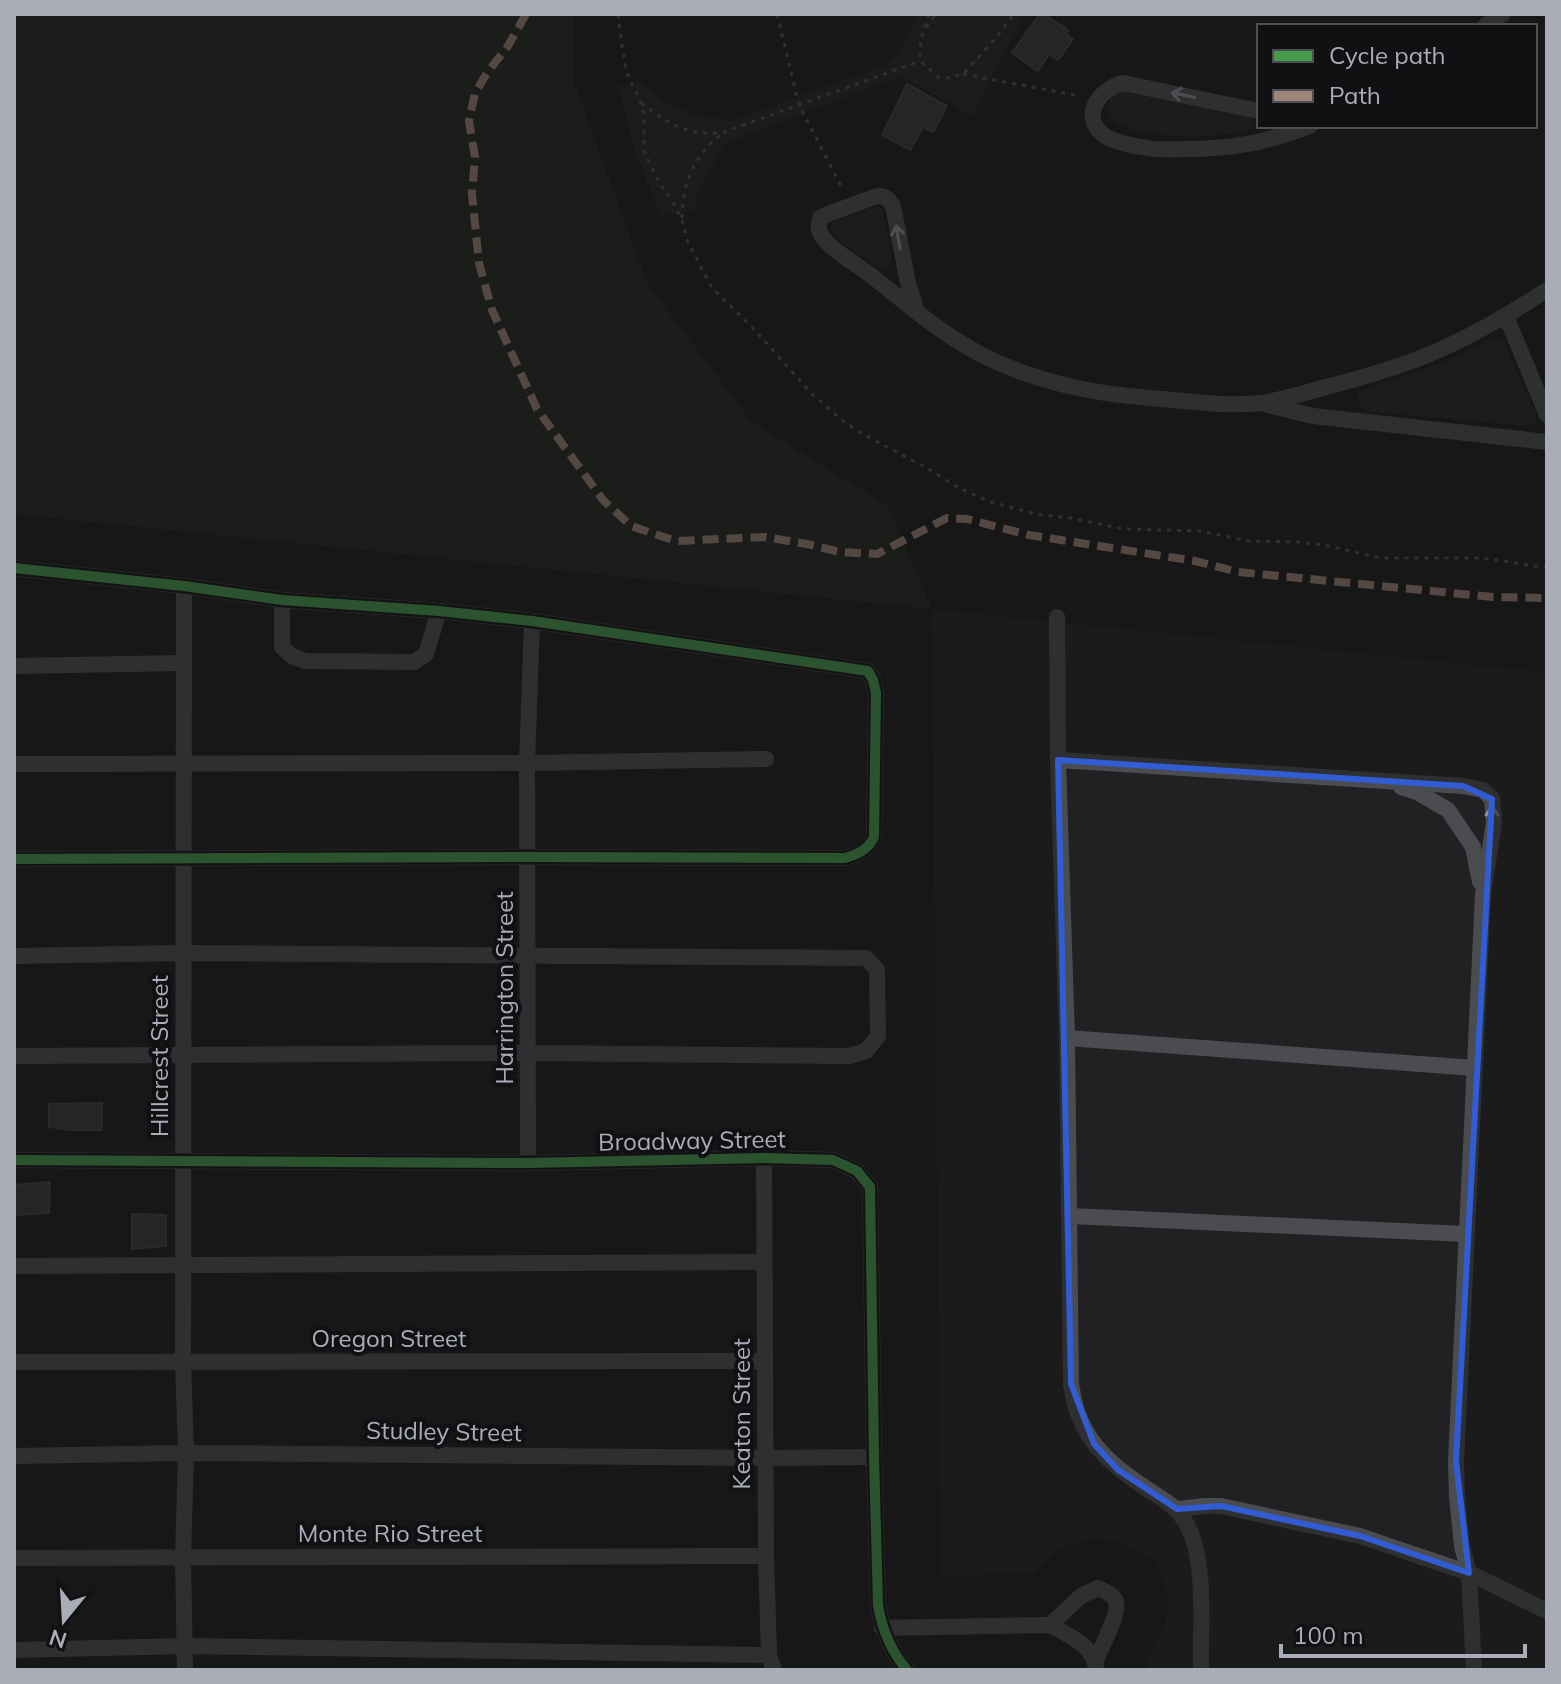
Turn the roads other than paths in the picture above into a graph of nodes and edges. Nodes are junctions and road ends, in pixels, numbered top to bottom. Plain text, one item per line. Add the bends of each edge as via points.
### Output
1 (1257, 111) edge
2 (1304, 128) edge
3 (1547, 290) edge
4 (917, 312) junction
5 (1506, 316) junction
6 (1261, 403) junction
7 (1547, 415) edge
8 (1547, 442) edge
9 (14, 568) edge
10 (184, 586) junction
11 (282, 600) junction
12 (439, 611) junction
13 (1057, 617) dead end
14 (532, 621) junction
15 (182, 663) junction
16 (14, 666) edge
17 (766, 759) dead end
18 (1058, 760) junction
19 (527, 763) junction
20 (14, 764) edge
21 (183, 765) junction
22 (1381, 781) junction
23 (527, 857) junction
24 (183, 858) junction
25 (14, 859) edge
26 (1483, 895) junction
27 (183, 953) junction
28 (14, 956) edge
29 (527, 957) junction
30 (1067, 1038) junction
31 (528, 1053) junction
32 (183, 1054) junction
33 (14, 1056) edge
34 (1475, 1068) junction
35 (764, 1158) junction
36 (14, 1160) edge
37 (183, 1161) junction
38 (528, 1163) junction
39 (1070, 1216) junction
40 (1466, 1234) junction
41 (764, 1262) junction
42 (183, 1265) junction
43 (14, 1266) edge
44 (765, 1361) junction
45 (14, 1362) edge
46 (183, 1363) junction
47 (186, 1453) junction
48 (14, 1456) edge
49 (874, 1457) junction
50 (766, 1458) junction
51 (1177, 1509) junction
52 (766, 1556) junction
53 (183, 1557) junction
54 (14, 1558) edge
55 (1469, 1573) junction
56 (1547, 1611) edge
57 (1050, 1625) junction
58 (882, 1628) junction
59 (186, 1646) junction
60 (14, 1650) edge
61 (771, 1663) edge
62 (1096, 1665) edge
63 (185, 1670) edge
64 (907, 1670) edge
65 (1201, 1670) edge
66 (1474, 1670) edge

1 -> 2 street via 1123,83 1098,98 1094,117 1103,135 1142,148 1169,150 1247,145
3 - 5 street
4 -> 4 street via 889,200 877,196 820,218 819,232 826,243
4 - 6 street via 982,355 1059,385 1132,397
5 - 6 street via 1417,359
5 - 7 street
6 - 8 street via 1313,416
9 - 10 street
10 - 11 street
10 - 15 street, Hillcrest Street
11 - 12 street
11 - 12 street via 282,647 305,661 414,662 426,654
12 - 14 street
13 - 18 street
14 - 19 street, Harrington Street
14 - 23 street via 868,671 876,693 874,837 862,852 845,858
15 - 16 street
15 - 21 street, Hillcrest Street
17 - 19 street
18 - 22 street
18 - 30 street
19 - 21 street
19 - 23 street, Harrington Street
20 - 21 street
21 - 24 street, Hillcrest Street
22 - 26 street via 1417,792 1448,810 1473,847
26 -> 22 street via 1494,822 1492,799 1483,790 1463,786
23 - 24 street
23 - 29 street, Harrington Street
24 - 25 street
24 - 27 street, Hillcrest Street
26 - 34 street
27 - 28 street
27 - 29 street
27 - 32 street, Hillcrest Street
29 - 31 street, Harrington Street
29 - 31 street via 866,958 877,970 878,985 878,1036 866,1051 849,1056
30 - 34 street
30 - 39 street
31 - 32 street
31 - 38 street, Harrington Street
32 - 33 street
32 - 37 street, Hillcrest Street
34 - 40 street
35 - 38 street, Broadway Street
35 - 41 street, Keaton Street
35 - 49 street, Broadway Street via 833,1160 857,1171 870,1187
36 - 37 street, Broadway Street
37 - 38 street, Broadway Street
37 - 42 street, Hillcrest Street
39 - 40 street
39 - 51 street via 1071,1384 1077,1413 1094,1444 1118,1470
40 - 55 street via 1456,1461
41 - 42 street
41 - 44 street, Keaton Street
42 - 43 street
42 - 46 street, Hillcrest Street
44 - 46 street, Oregon Street
44 - 50 street, Keaton Street
45 - 46 street, Oregon Street
46 - 47 street, Hillcrest Street
47 - 48 street, Studley Street
47 - 50 street, Studley Street
47 - 53 street, Hillcrest Street
49 - 50 street, Studley Street
49 - 58 street, Broadway Street
50 - 52 street, Keaton Street
51 - 55 street via 1221,1506 1347,1533
51 - 65 street via 1197,1555
52 - 53 street, Monte Rio Street
52 - 61 street, Keaton Street
53 - 54 street, Monte Rio Street
53 - 59 street, Hillcrest Street
55 - 56 street
55 - 66 street
57 - 58 street
57 - 62 street via 1086,1648
57 - 62 street via 1081,1596 1098,1588 1107,1592 1118,1609
58 - 64 street, Broadway Street
59 - 60 street
59 - 61 street
59 - 63 street, Hillcrest Street

